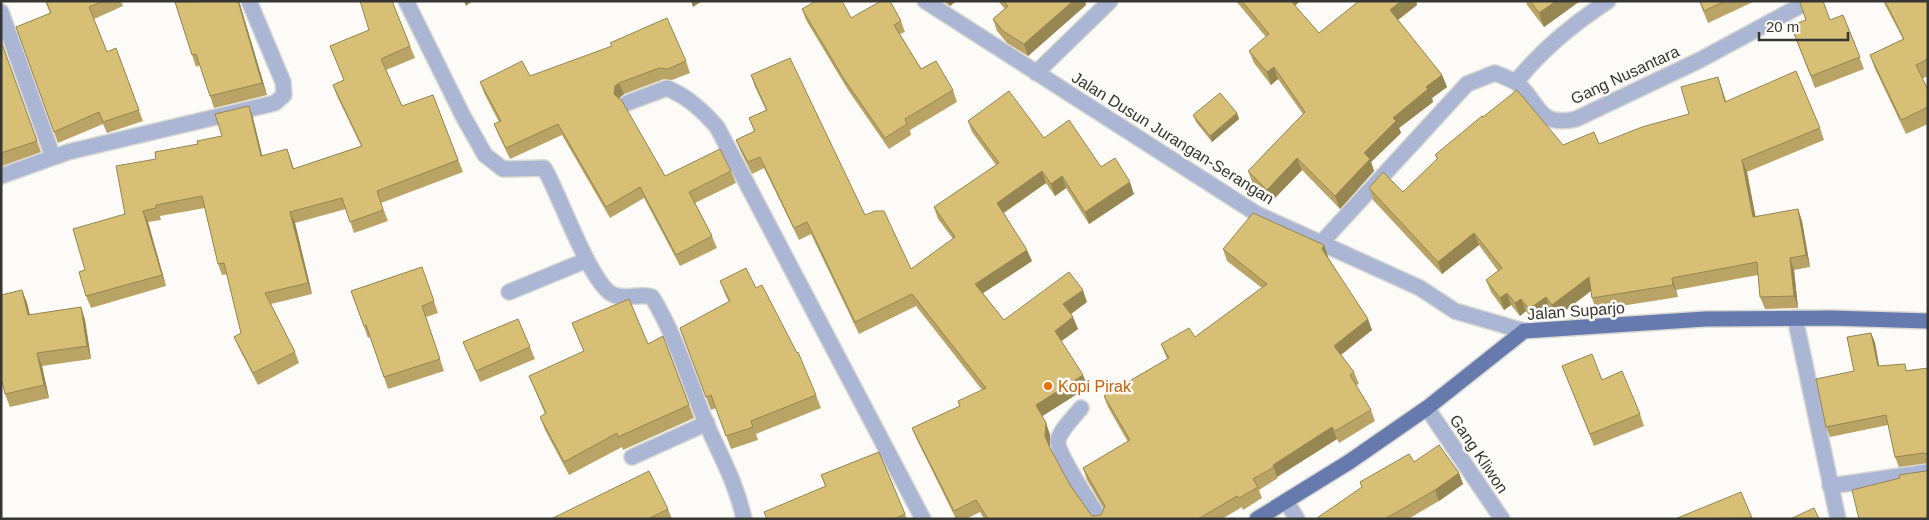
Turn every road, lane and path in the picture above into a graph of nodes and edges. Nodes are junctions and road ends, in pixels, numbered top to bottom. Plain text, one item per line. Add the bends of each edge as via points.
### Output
1 (406, 1) edge
2 (926, 1) edge
3 (1110, 1) edge
4 (1608, 1) edge
5 (1809, 1) edge
6 (252, 2) edge
7 (1, 12) edge
8 (1036, 73) junction
9 (1516, 82) junction
10 (628, 103) dead end
11 (53, 157) junction
12 (1, 176) edge
13 (1322, 242) junction
14 (587, 260) junction
15 (509, 292) dead end
16 (1795, 318) junction
17 (1928, 322) edge
18 (1524, 330) junction
19 (1081, 408) dead end
20 (1427, 408) junction
21 (706, 423) junction
22 (632, 457) dead end
23 (1928, 472) edge
24 (1830, 486) junction
25 (1286, 501) junction
26 (744, 519) edge
27 (923, 519) edge
28 (1100, 519) edge
29 (1257, 519) edge
30 (1297, 519) edge
31 (1502, 519) edge
32 (1838, 519) edge

1 - 14 street via 462,116 485,155 503,169 544,168
2 - 8 street, Jalan Dusun Jurangan-Serangan
3 - 8 street
4 - 9 street via 1576,22 1533,61
5 - 9 street, Gang Nusantara via 1700,60 1576,119 1560,123 1543,115
6 - 11 street via 283,82 284,95 275,103
7 - 11 street
8 - 13 street, Jalan Dusun Jurangan-Serangan via 1257,214
9 - 13 street via 1495,73 1467,84
10 - 27 street via 667,88 700,107 717,127
11 - 12 street
13 - 18 street, Jalan Dusun Jurangan-Serangan via 1420,288 1455,311
14 - 15 street
14 - 21 street via 603,288 614,295 652,297 666,319
16 - 17 main road, Jalan Suparjo
16 - 18 main road, Jalan Suparjo via 1705,319
16 - 24 street
18 - 20 main road, Jalan Suparjo
19 - 28 street via 1059,437 1058,446
20 - 25 main road, Jalan Suparjo
20 - 31 street, Gang Kliwon
21 - 22 street
21 - 26 street via 738,490
23 - 24 street
24 - 32 street
25 - 29 main road, Jalan Suparjo
25 - 30 street

